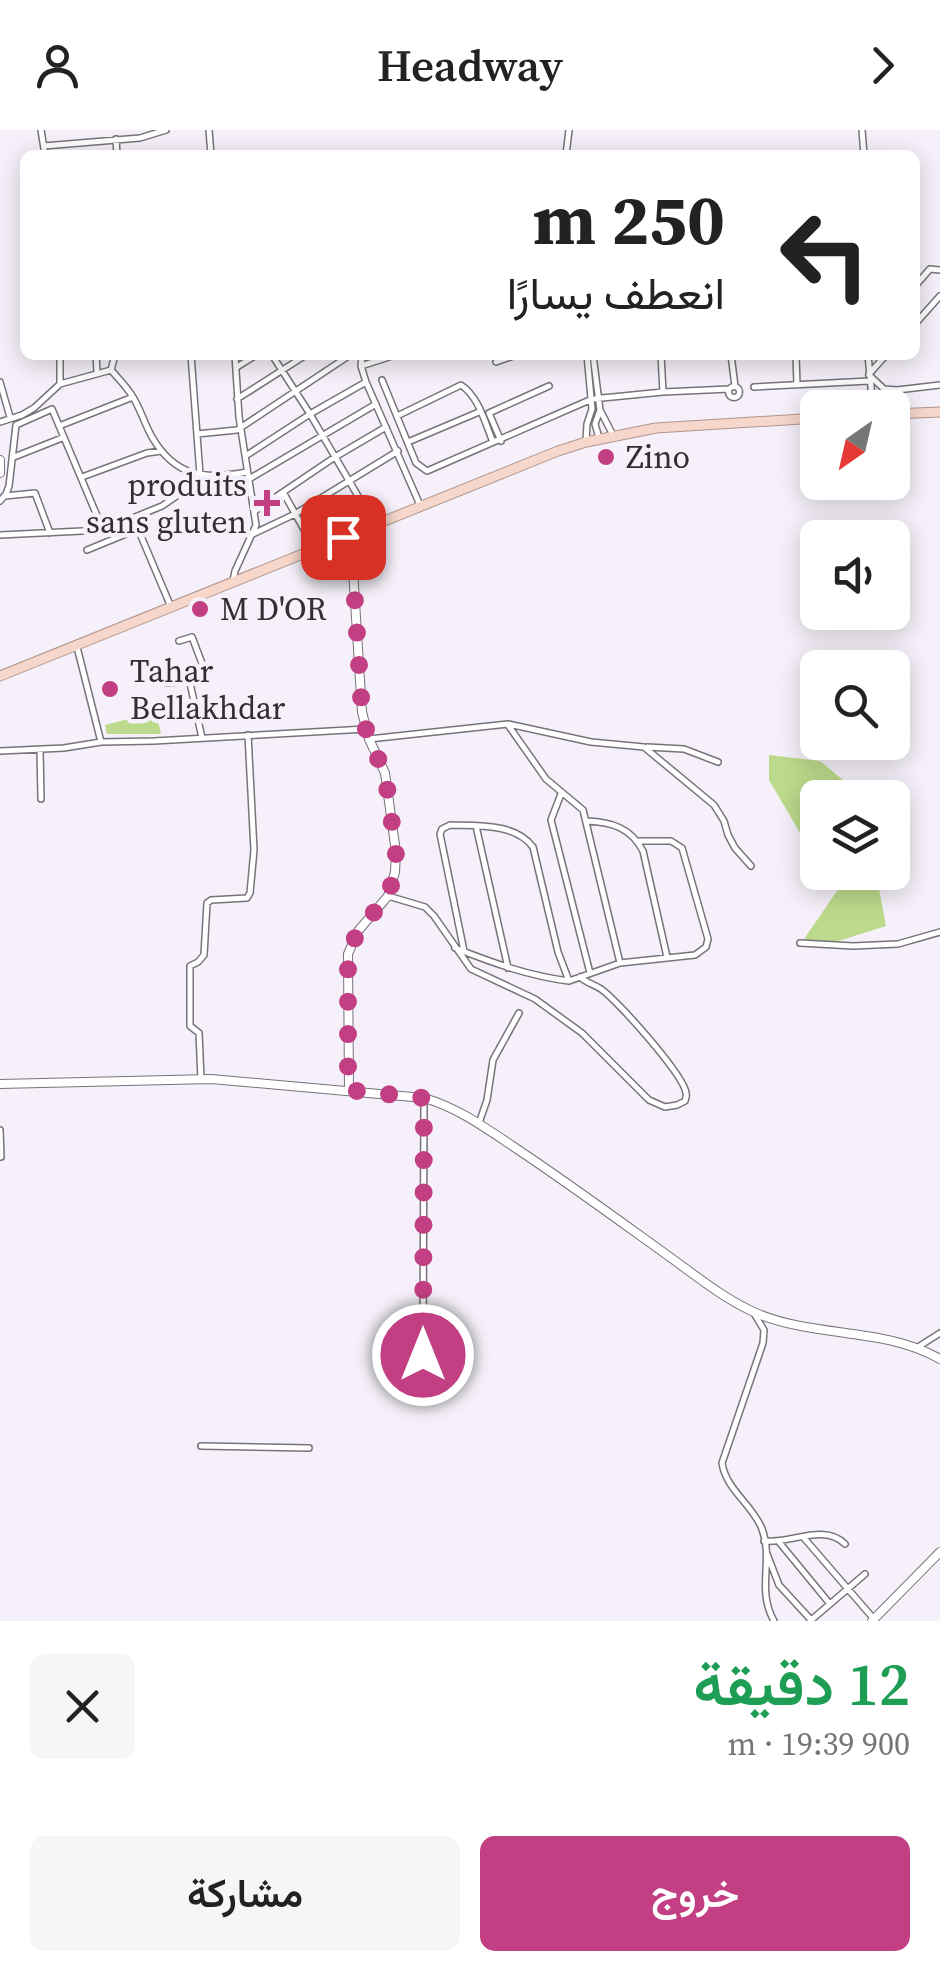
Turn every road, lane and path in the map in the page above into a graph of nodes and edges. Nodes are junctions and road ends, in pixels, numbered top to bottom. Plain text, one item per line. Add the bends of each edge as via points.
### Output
1 (41, 130) edge
2 (166, 130) edge
3 (116, 139) junction
4 (61, 145) junction
5 (44, 146) junction
6 (44, 150) edge
7 (61, 150) edge
8 (117, 150) edge
9 (940, 270) edge
10 (920, 280) edge
11 (940, 296) edge
12 (920, 318) edge
13 (60, 360) edge
14 (97, 360) edge
15 (114, 360) edge
16 (191, 360) edge
17 (235, 360) edge
18 (248, 360) edge
19 (275, 360) edge
20 (298, 360) edge
21 (343, 360) edge
22 (362, 360) edge
23 (380, 360) edge
24 (502, 360) edge
25 (591, 360) edge
26 (661, 360) edge
27 (732, 360) edge
28 (796, 360) edge
29 (868, 360) edge
30 (882, 360) edge
31 (496, 362) dead end
32 (361, 366) junction
33 (236, 368) junction
34 (111, 370) junction
35 (282, 370) junction
36 (98, 373) junction
37 (869, 377) junction
38 (382, 380) dead end
39 (0, 382) edge
40 (366, 382) junction
41 (60, 384) junction
42 (797, 385) junction
43 (940, 385) edge
44 (550, 386) dead end
45 (754, 386) dead end
46 (871, 390) edge
47 (296, 392) junction
48 (664, 392) junction
49 (133, 396) junction
50 (596, 399) junction
51 (237, 400) junction
52 (376, 404) junction
53 (596, 410) junction
54 (480, 412) junction
55 (940, 412) edge
56 (489, 413) junction
57 (910, 413) edge
58 (310, 414) junction
59 (397, 416) junction
60 (10, 418) junction
61 (800, 419) edge
62 (0, 422) edge
63 (59, 426) junction
64 (240, 426) junction
65 (386, 427) junction
66 (197, 434) junction
67 (322, 436) junction
68 (614, 437) junction
69 (62, 438) junction
70 (497, 441) junction
71 (600, 441) junction
72 (408, 442) junction
73 (586, 442) junction
74 (161, 451) junction
75 (398, 451) junction
76 (246, 455) junction
77 (14, 457) junction
78 (335, 457) junction
79 (0, 460) edge
80 (0, 473) edge
81 (248, 475) junction
82 (200, 476) junction
83 (82, 477) junction
84 (348, 480) junction
85 (283, 492) junction
86 (2, 499) edge
87 (420, 505) junction
88 (365, 508) dead end
89 (255, 511) junction
90 (295, 514) junction
91 (103, 530) junction
92 (50, 533) junction
93 (253, 534) junction
94 (0, 535) edge
95 (343, 537) junction
96 (315, 549) junction
97 (87, 550) dead end
98 (233, 581) junction
99 (171, 607) junction
100 (179, 642) dead end
101 (76, 644) junction
102 (0, 676) edge
103 (167, 682) dead end
104 (190, 682) junction
105 (508, 724) junction
106 (367, 734) junction
107 (248, 735) junction
108 (202, 738) junction
109 (101, 742) junction
110 (644, 746) junction
111 (40, 749) junction
112 (0, 751) edge
113 (718, 762) dead end
114 (561, 794) junction
115 (41, 799) dead end
116 (588, 820) junction
117 (476, 826) junction
118 (637, 841) junction
119 (751, 866) dead end
120 (388, 896) junction
121 (940, 932) edge
122 (800, 943) dead end
123 (455, 947) junction
124 (464, 951) junction
125 (667, 957) junction
126 (620, 963) junction
127 (508, 968) junction
128 (590, 973) junction
129 (580, 977) junction
130 (569, 981) junction
131 (519, 1013) dead end
132 (201, 1079) junction
133 (0, 1084) edge
134 (348, 1090) junction
135 (424, 1098) junction
136 (478, 1123) junction
137 (0, 1130) edge
138 (1, 1157) edge
139 (753, 1312) junction
140 (940, 1332) edge
141 (916, 1348) junction
142 (423, 1355) dead end
143 (940, 1358) edge
144 (201, 1446) dead end
145 (308, 1448) dead end
146 (804, 1538) junction
147 (764, 1541) junction
148 (779, 1542) junction
149 (845, 1544) dead end
150 (766, 1551) junction
151 (940, 1552) edge
152 (864, 1574) dead end
153 (848, 1588) junction
154 (830, 1604) junction
155 (873, 1620) edge
156 (774, 1621) edge
157 (811, 1621) edge

1 - 5 street
2 - 3 street
3 - 4 street
3 - 8 street
4 - 5 street
4 - 7 street
5 - 6 street
9 - 10 street via 930,269
11 - 12 street
13 - 41 street
14 - 36 street
15 - 34 street
16 - 66 street
17 - 33 street
18 - 33 street
19 - 35 street
20 - 35 street
21 - 47 street
22 - 32 street
23 - 32 street
24 - 31 street
25 - 50 street
26 - 48 street
27 - 48 street via 732,387
28 - 42 street
29 - 37 street
30 - 37 street
32 - 40 street
33 - 51 street
34 - 36 street
34 - 49 street
35 - 47 street
35 - 51 street
36 - 41 street
37 - 42 street
37 - 43 street via 884,389
37 - 46 street
38 - 59 street
39 - 60 street
40 - 52 street
40 - 58 street
41 - 60 street via 34,408
42 - 45 street
44 - 56 street
47 - 58 street
47 - 64 street
48 - 50 street
49 - 63 street
49 - 74 street
50 - 53 street
50 - 70 street
51 - 64 street
52 - 65 street
52 - 67 street
53 - 68 street
53 - 71 street
53 - 73 street
54 - 56 street
54 - 59 street via 461,384
54 - 70 street
54 - 72 street
55 - 57 highway
56 - 70 street
58 - 67 street
58 - 76 street
59 - 72 street
60 - 62 street
61 - 68 highway
63 - 69 street
63 - 77 street via 52,410 16,425
64 - 66 street
64 - 76 street
65 - 75 street
65 - 78 street
66 - 82 street
67 - 78 street
67 - 81 street
68 - 71 highway
69 - 77 street
69 - 83 street
70 - 72 street via 427,470 416,463
71 - 73 highway
73 - 87 highway
74 - 82 street
74 - 83 street
75 - 84 street
75 - 87 street
76 - 81 street
77 - 86 street
78 - 84 street
78 - 85 street
79 - 80 main road
81 - 82 street
81 - 89 street
82 - 91 street via 162,506
83 - 91 street
84 - 88 street
84 - 90 street
85 - 89 street
85 - 90 street
86 - 92 street via 34,493
87 - 95 highway
89 - 93 street
90 - 93 street
90 - 96 street
91 - 92 street
92 - 94 street
93 - 98 street
95 - 96 highway
95 - 106 main road via 353,570
96 - 98 highway
97 - 99 street via 138,529
98 - 99 highway
99 - 101 highway
100 - 104 street via 192,637 203,666
101 - 102 highway
101 - 109 street
103 - 104 street
104 - 108 street
105 - 106 street
105 - 110 street
105 - 114 street
106 - 107 street
106 - 120 main road via 385,773 396,852
107 - 108 street
107 - 132 street via 250,893 207,903 204,956 190,966 190,1026 199,1033
108 - 109 street
109 - 111 street
110 - 113 street
110 - 119 street via 714,805
111 - 112 street
111 - 115 street
114 - 116 street
114 - 128 street via 551,820
116 - 118 street via 610,822
116 - 126 street
117 - 124 street via 446,826 440,834
117 - 127 street
117 - 130 street via 509,830 533,847
118 - 125 street
118 - 125 street via 671,841 682,848 708,938 702,952
120 - 123 street via 425,907
120 - 134 main road via 348,954
121 - 122 street via 898,944
123 - 124 street
123 - 129 street via 471,969 535,999 582,1033 648,1100 665,1107 685,1101 674,1070 648,1038 602,989
124 - 127 street
125 - 126 street
126 - 128 street
127 - 130 street
128 - 129 street
129 - 130 street
131 - 136 street via 493,1060
132 - 133 main road
132 - 134 main road
134 - 135 main road
135 - 136 main road
135 - 142 street
136 - 139 main road
137 - 138 street
139 - 141 main road
139 - 147 street via 763,1343 722,1463
140 - 141 street
141 - 143 main road
144 - 145 street
146 - 148 street
146 - 149 street via 824,1534
146 - 153 street
147 - 148 street
147 - 150 street
148 - 154 street
150 - 156 street via 764,1595
150 - 157 street via 778,1585
151 - 155 main road
152 - 153 street
153 - 154 street
153 - 155 street
154 - 157 street

